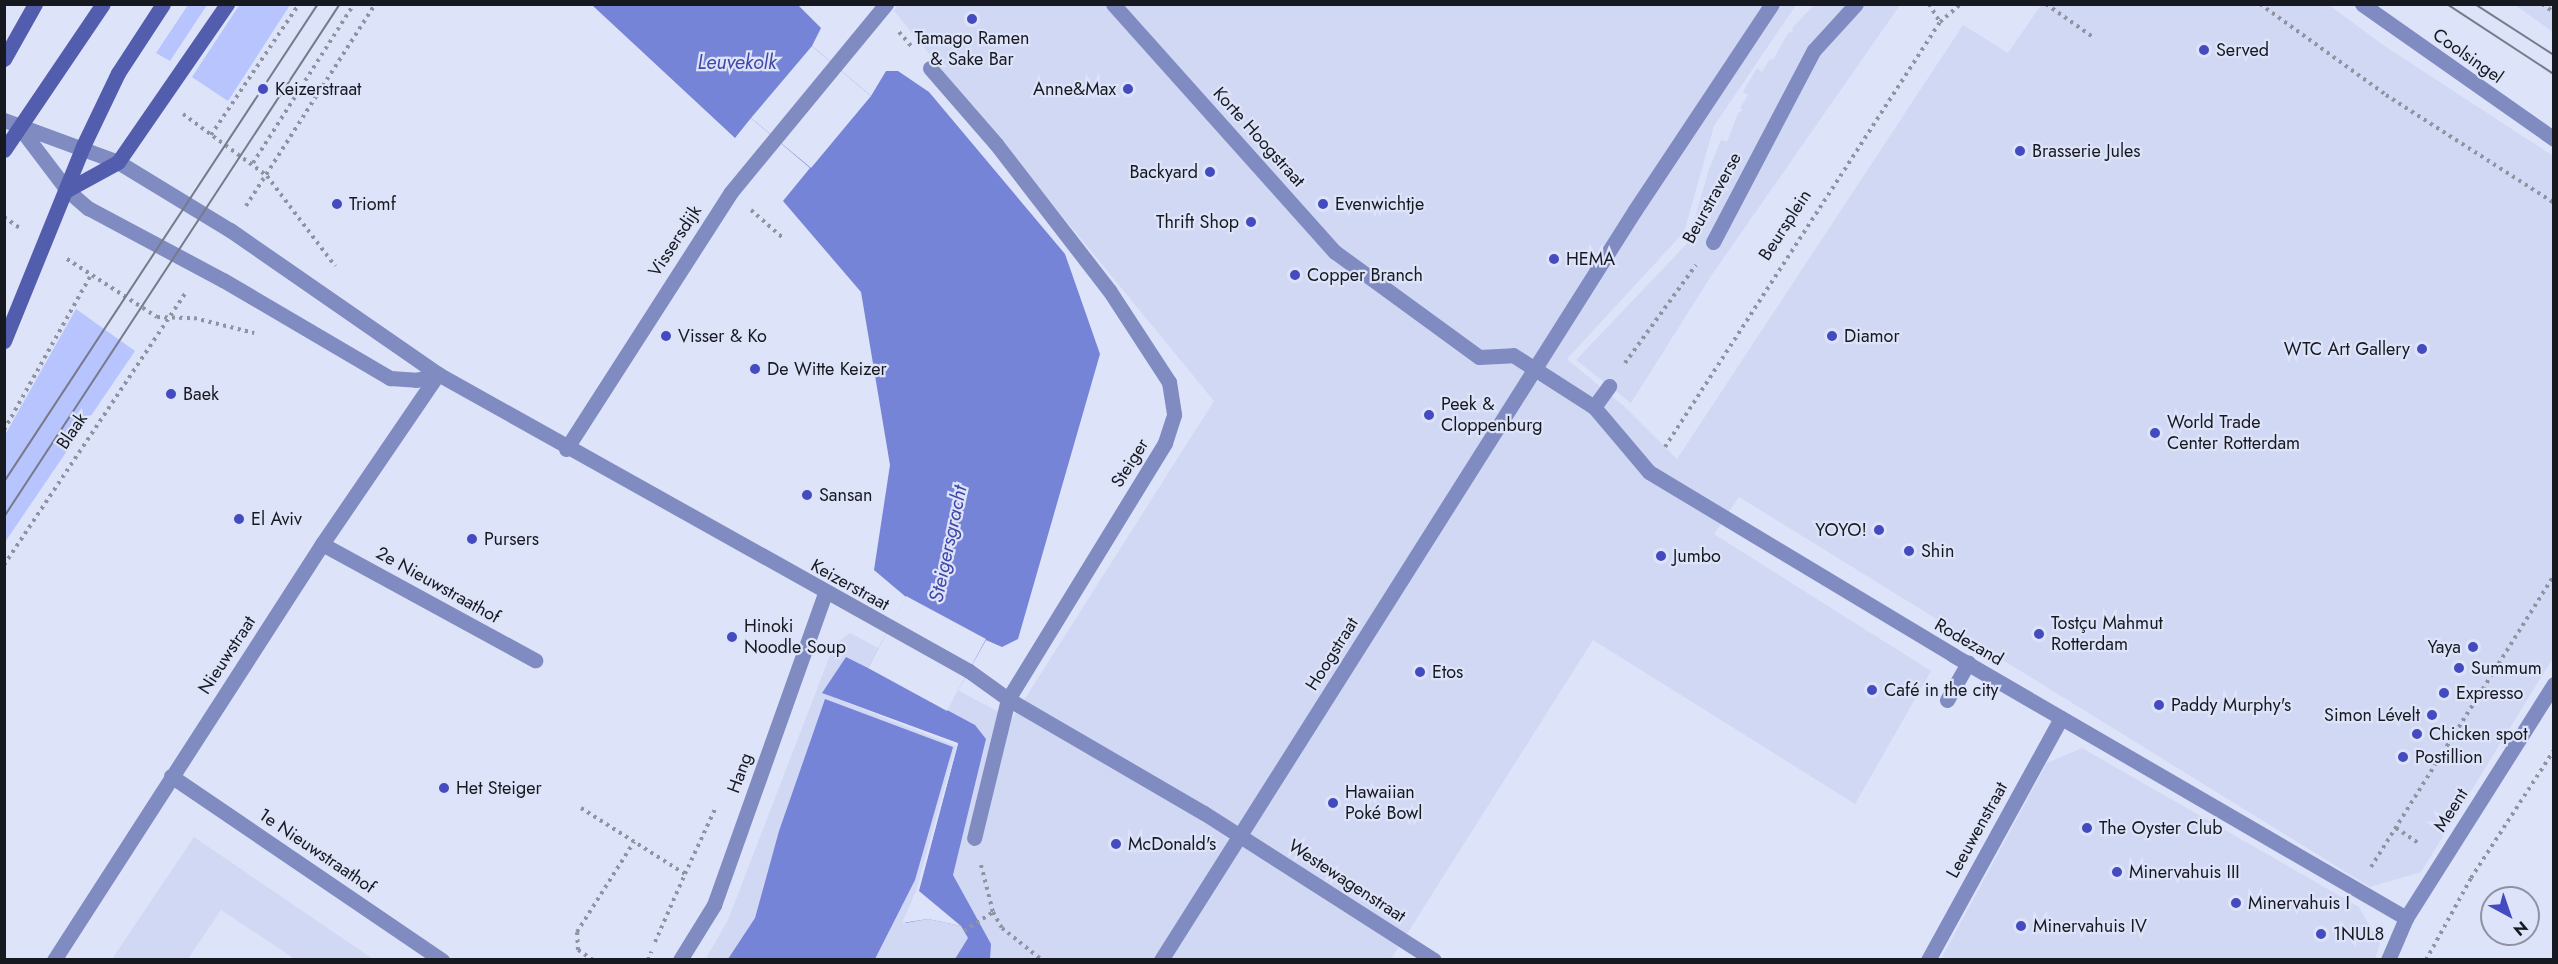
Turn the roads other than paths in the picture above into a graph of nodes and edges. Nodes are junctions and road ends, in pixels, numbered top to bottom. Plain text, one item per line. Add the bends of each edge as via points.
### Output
1 (35, 4) edge
2 (103, 4) edge
3 (163, 4) edge
4 (227, 4) edge
5 (1113, 4) edge
6 (1772, 4) edge
7 (1856, 4) edge
8 (2362, 4) edge
9 (884, 8) edge
10 (4, 59) edge
11 (930, 68) road end
12 (4, 120) edge
13 (20, 128) junction
14 (2553, 139) edge
15 (83, 146) junction
16 (4, 150) edge
17 (118, 162) junction
18 (67, 190) junction
19 (1713, 242) road end
20 (4, 340) edge
21 (1536, 369) junction
22 (438, 374) junction
23 (1608, 386) road end
24 (1594, 407) junction
25 (566, 449) junction
26 (322, 544) junction
27 (825, 593) junction
28 (534, 660) dead end
29 (1968, 663) junction
30 (2553, 684) edge
31 (1008, 699) junction
32 (1947, 700) dead end
33 (2061, 718) junction
34 (171, 776) junction
35 (1240, 836) junction
36 (974, 838) road end
37 (2406, 918) junction
38 (54, 960) edge
39 (442, 960) edge
40 (680, 960) edge
41 (1161, 960) edge
42 (1434, 960) edge
43 (1928, 960) edge
44 (2388, 960) edge

1 - 10 main road
2 - 13 main road
3 - 15 main road via 118,73
4 - 17 main road
5 - 21 street, Korte Hoogstraat via 1335,252 1479,357 1513,355
6 - 21 street via 1635,210
7 - 19 street, Beurstraverse via 1814,50
8 - 14 street, Coolsingel
9 - 25 street, Vissersdijk via 730,192
11 - 31 street, Steiger via 996,144 1109,290 1168,382 1172,399 1173,429
12 - 13 street, Keizerstraat
13 - 15 street, Keizerstraat
13 - 16 main road
13 - 18 street
15 - 17 street, Keizerstraat
15 - 18 main road
17 - 18 main road
17 - 22 street, Keizerstraat via 230,230
18 - 20 main road
18 - 22 street via 88,208 223,280 390,378 416,380
21 - 24 street, Rodezand
21 - 35 street, Hoogstraat
22 - 25 street, Keizerstraat
22 - 26 street, Nieuwstraat
23 - 24 street
24 - 29 street, Rodezand via 1649,472
25 - 27 street, Keizerstraat
26 - 28 street, 2e Nieuwstraathof
26 - 34 street, Nieuwstraat
27 - 31 street, Keizerstraat via 969,671
27 - 40 street, Hang via 714,904
29 - 32 street
29 - 33 street, Rodezand
30 - 37 street, Meent
31 - 35 street, Keizerstraat
31 - 36 street, Steiger
33 - 37 street, Rodezand
33 - 43 street, Leeuwenstraat
34 - 38 street, Nieuwstraat
34 - 39 street, 1e Nieuwstraathof
35 - 41 street, Hoogstraat
35 - 42 street, Westewagenstraat
37 - 44 street, Meent

